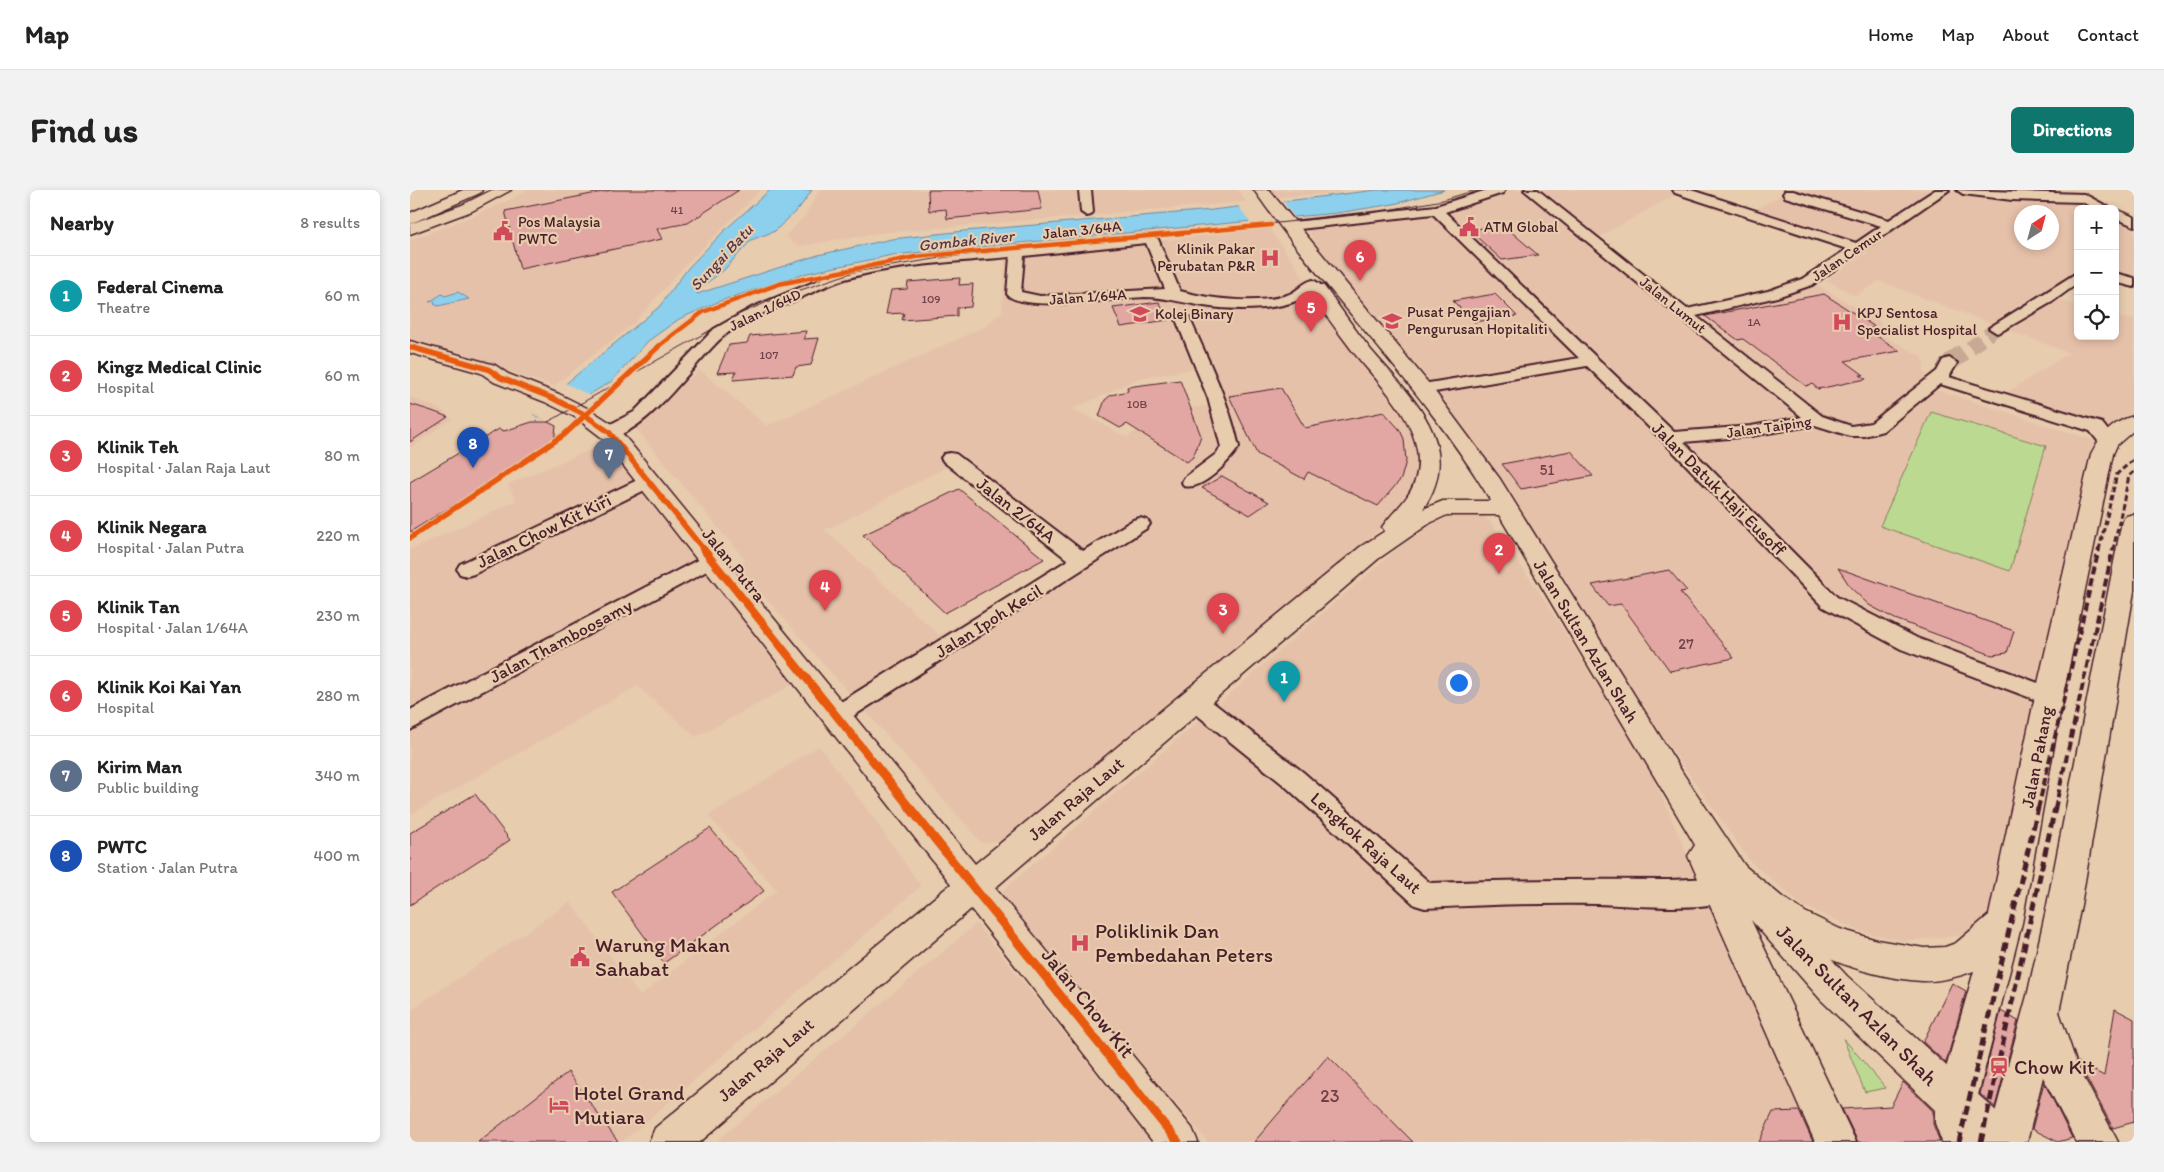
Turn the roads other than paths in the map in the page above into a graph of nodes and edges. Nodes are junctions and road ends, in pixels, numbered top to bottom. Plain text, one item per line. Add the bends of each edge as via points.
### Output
1 (463, 190) edge
2 (475, 190) edge
3 (504, 190) edge
4 (1084, 190) edge
5 (1498, 190) edge
6 (1530, 190) edge
7 (1679, 190) edge
8 (1963, 190) edge
9 (1935, 191) edge
10 (1790, 194) dead end
11 (1257, 196) edge
12 (2098, 205) edge
13 (1436, 210) junction
14 (1087, 212) dead end
15 (410, 213) edge
16 (2119, 215) edge
17 (410, 219) edge
18 (1281, 222) junction
19 (2134, 222) edge
20 (1891, 225) junction
21 (410, 230) edge
22 (1858, 248) junction
23 (1017, 253) junction
24 (2119, 277) edge
25 (2074, 279) edge
26 (2134, 283) edge
27 (1313, 284) junction
28 (1168, 294) junction
29 (1288, 300) junction
30 (1233, 304) junction
31 (1331, 308) junction
32 (1685, 314) junction
33 (1182, 316) junction
34 (2000, 328) tunnel mouth
35 (410, 347) edge
36 (1590, 362) junction
37 (410, 365) edge
38 (502, 378) junction
39 (1423, 389) junction
40 (1816, 420) junction
41 (603, 427) junction
42 (2122, 430) edge
43 (1670, 438) junction
44 (950, 458) dead end
45 (648, 481) junction
46 (1191, 482) dead end
47 (1506, 508) junction
48 (2134, 521) edge
49 (1140, 524) dead end
50 (1369, 553) junction
51 (711, 560) junction
52 (1083, 561) junction
53 (466, 569) dead end
54 (2049, 696) junction
55 (1194, 700) junction
56 (836, 716) junction
57 (410, 721) edge
58 (1726, 884) junction
59 (972, 887) junction
60 (2005, 923) junction
61 (2041, 1010) junction
62 (1956, 1103) junction
63 (669, 1142) edge
64 (1178, 1142) edge
65 (1836, 1142) edge
66 (1962, 1142) edge
67 (2001, 1142) edge
68 (2007, 1142) edge
69 (2098, 1142) edge

1 - 15 main road
2 - 17 main road
3 - 21 main road
4 - 14 street
5 - 13 street
6 - 32 street, Jalan Lumut
7 - 22 street
8 - 12 street via 2012,196 2084,198
9 - 20 street, Jalan Cemur
10 - 20 street
11 - 18 main road, Jalan Sultan Azlan Shah
13 - 18 street
13 - 36 street, Jalan Datuk Haji Eusoff
16 - 19 street
18 - 27 main road, Jalan Sultan Azlan Shah via 1300,266
18 - 39 main road, Jalan Sultan Azlan Shah
20 - 22 street, Jalan Cemur
22 - 32 street, Jalan Cemur via 1799,286
23 - 28 street, Jalan 3/64A via 1151,239
23 - 28 street, Jalan 1/64A via 1014,294 1022,298
23 - 41 street, Jalan 1/64D via 882,267 841,276 793,294 719,332 640,416
24 - 26 street
25 - 34 street
27 - 29 street, Jalan 1/64A via 1304,293
27 - 31 main road, Jalan Sultan Azlan Shah
28 - 30 street, Jalan 1/64A
28 - 33 street via 1166,308
29 - 30 street, Jalan 1/64A
29 - 31 street, Jalan 1/64A
30 - 33 street, Jalan 1/64A
31 - 50 main road, Jalan Sultan Azlan Shah via 1414,417 1429,461 1417,501
32 - 40 street, Jalan Lumut
33 - 46 street via 1217,401 1230,447 1222,458
35 - 38 main road, Jalan Putra via 470,362
36 - 39 street
36 - 43 street, Jalan Datuk Haji Eusoff
37 - 38 main road, Jalan Putra via 469,381
38 - 41 main road, Jalan Putra via 527,387
39 - 47 main road, Jalan Sultan Azlan Shah via 1487,476
40 - 42 street, Jalan Taiping via 1850,431 1877,427 1947,368 1962,385 2018,395
40 - 43 street, Jalan Taiping via 1752,431
41 - 45 main road, Jalan Putra
42 - 54 main road, Jalan Pahang via 2102,454
43 - 54 street, Jalan Datuk Haji Eusoff via 1830,602 1860,622
44 - 52 street, Jalan 2/64A
45 - 51 main road, Jalan Putra
45 - 53 street, Jalan Chow Kit Kiri
47 - 50 main road, Jalan Raja Laut via 1443,508
47 - 58 main road, Jalan Sultan Azlan Shah via 1673,784
48 - 61 main road via 2064,906
49 - 52 street, Jalan Ipoh Kecil
50 - 55 main road, Jalan Raja Laut
51 - 56 main road, Jalan Putra
51 - 57 street, Jalan Thamboosamy
52 - 56 street, Jalan Ipoh Kecil
54 - 60 main road, Jalan Pahang
55 - 58 street, Lengkok Raja Laut via 1294,779 1424,896 1526,892 1691,893
55 - 59 main road, Jalan Raja Laut
56 - 59 main road, Jalan Putra
58 - 60 main road via 1834,944 1926,966 1964,958
58 - 62 main road, Jalan Sultan Azlan Shah
58 - 65 main road, Jalan Sultan Azlan Shah
59 - 63 main road, Jalan Raja Laut
59 - 64 main road, Jalan Chow Kit
60 - 62 main road, Jalan Pahang
61 - 68 main road
61 - 69 main road via 2061,1074
62 - 66 main road, Jalan Pahang via 1953,1114
62 - 67 main road, Jalan Sultan Azlan Shah

